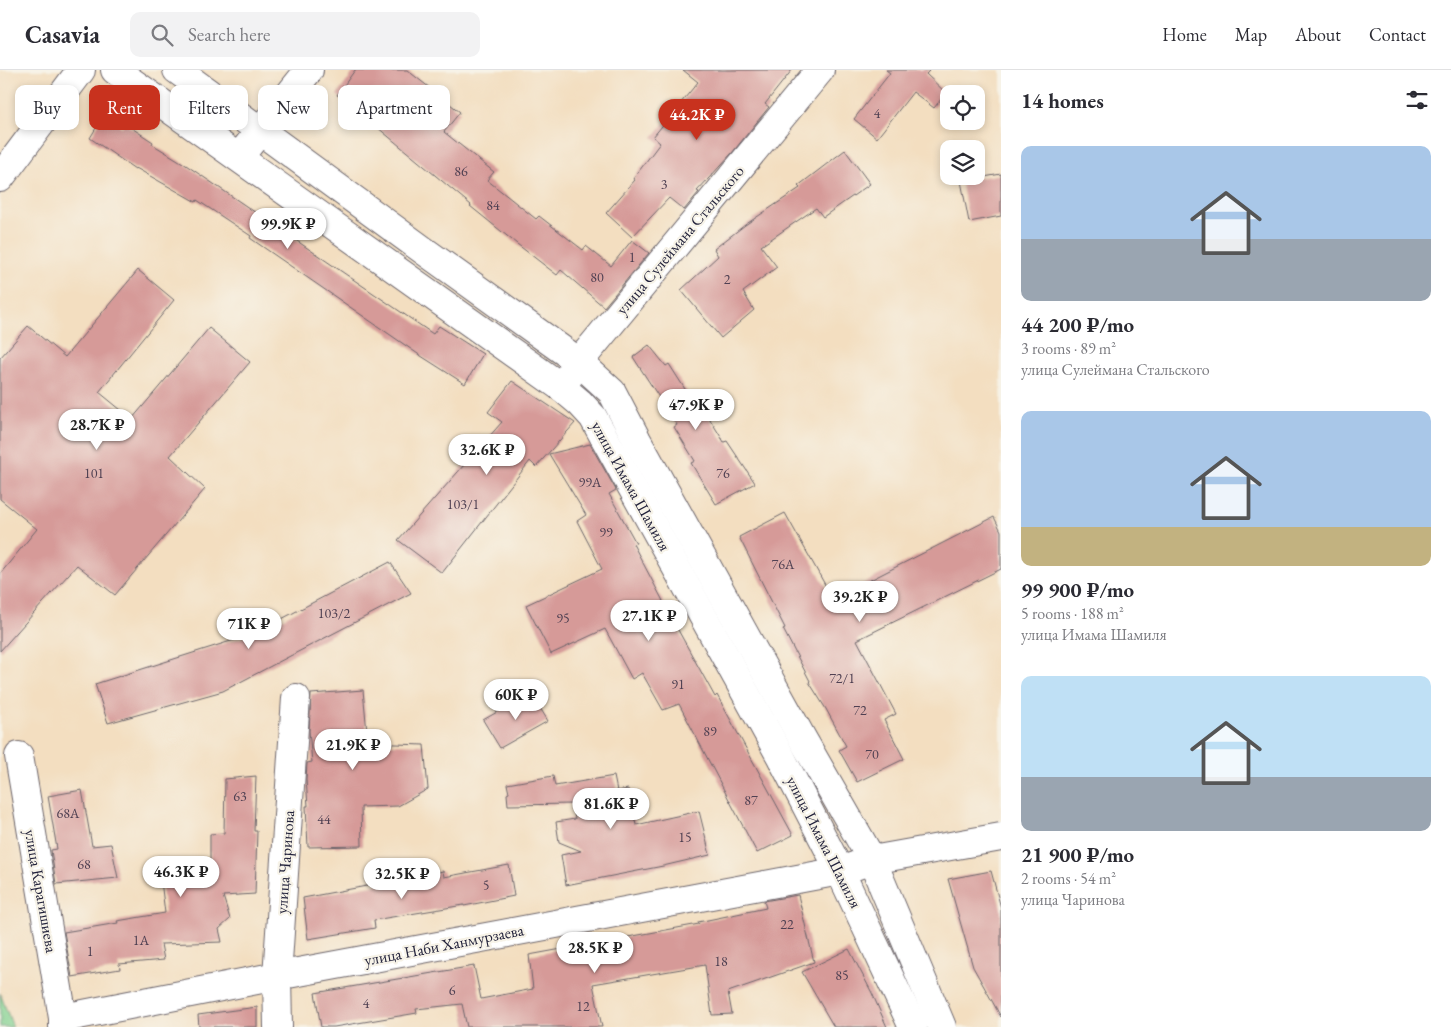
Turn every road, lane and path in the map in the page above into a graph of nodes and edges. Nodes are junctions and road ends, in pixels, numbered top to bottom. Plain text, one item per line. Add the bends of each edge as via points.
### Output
1 (81, 70) edge
2 (115, 70) edge
3 (177, 70) edge
4 (309, 70) edge
5 (820, 70) edge
6 (239, 157) junction
7 (0, 178) edge
8 (579, 362) junction
9 (560, 387) junction
10 (296, 698) dead end
11 (18, 756) dead end
12 (1001, 838) edge
13 (872, 860) junction
14 (840, 871) junction
15 (277, 976) junction
16 (63, 1022) edge
17 (278, 1027) edge
18 (913, 1027) edge
19 (942, 1027) edge

1 - 7 main road
2 - 6 main road, улица Имама Шамиля
3 - 8 main road, улица Имама Шамиля
4 - 6 main road
5 - 8 main road, улица Сулеймана Стальского
6 - 9 main road, улица Имама Шамиля
8 - 9 main road, улица Сулеймана Стальского
8 - 13 main road, улица Имама Шамиля via 612,392
9 - 14 main road, улица Имама Шамиля via 593,417 776,748
10 - 15 main road, улица Чаринова
11 - 16 main road, улица Карагишиева
12 - 13 main road, улица Наби Ханмурзаева
13 - 14 main road, улица Наби Ханмурзаева
13 - 19 main road, улица Имама Шамиля
14 - 15 main road, улица Наби Ханмурзаева
14 - 18 main road, улица Имама Шамиля
15 - 16 main road, улица Наби Ханмурзаева
15 - 17 main road, улица Чаринова

